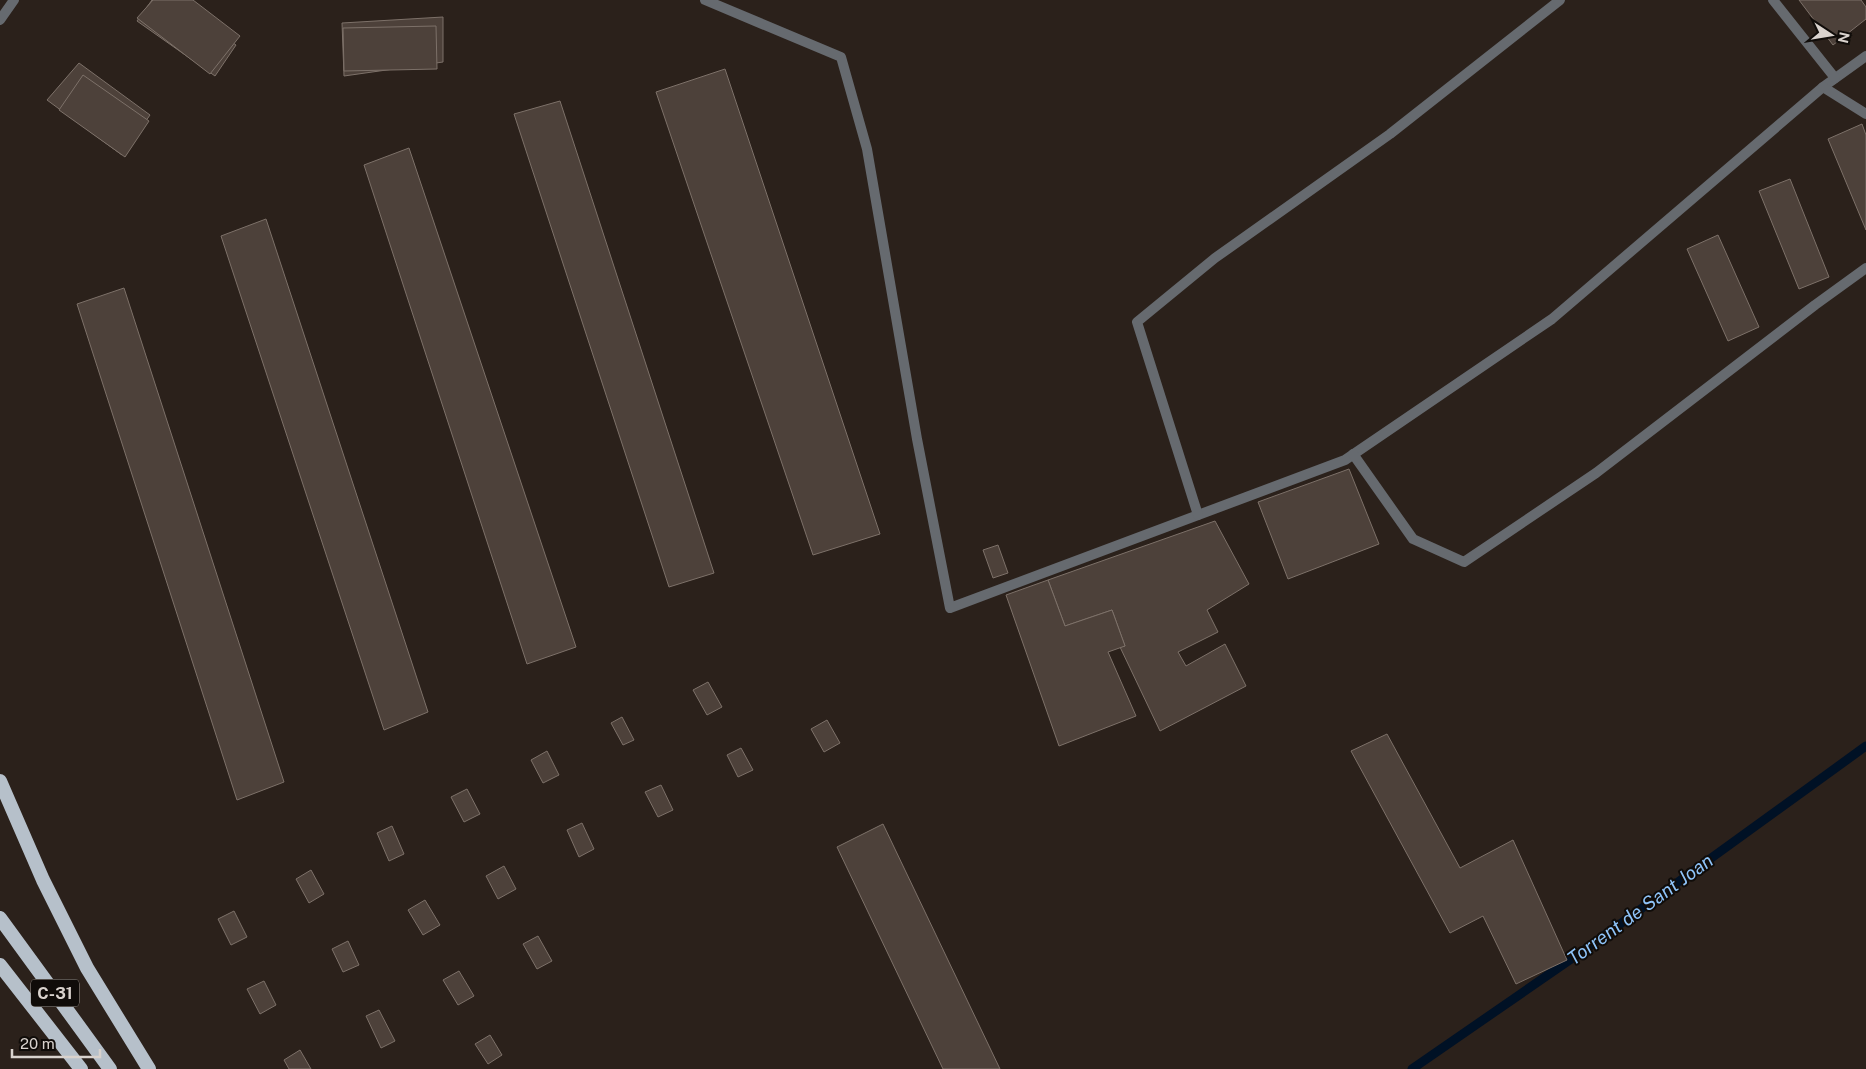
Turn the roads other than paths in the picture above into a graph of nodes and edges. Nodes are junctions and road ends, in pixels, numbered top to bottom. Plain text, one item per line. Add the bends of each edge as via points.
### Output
1 (14, 0) edge
2 (705, 0) edge
3 (1560, 0) edge
4 (1774, 0) edge
5 (0, 20) edge
6 (1866, 56) edge
7 (1835, 78) junction
8 (1823, 87) junction
9 (1866, 114) edge
10 (1866, 268) edge
11 (1353, 454) junction
12 (1198, 515) junction
13 (0, 781) edge
14 (0, 918) edge
15 (0, 965) edge
16 (81, 1069) edge
17 (110, 1069) edge
18 (149, 1069) edge

1 - 5 street
2 - 12 street via 840,57 867,149 950,608
3 - 12 street via 1390,134 1215,258 1137,322
4 - 7 street
6 - 7 street
7 - 8 street
8 - 9 street
8 - 11 street via 1552,319
10 - 11 street via 1596,473 1464,562 1413,540
11 - 12 street via 1346,460
13 - 18 highway via 43,880 87,968
14 - 17 highway, C-31
15 - 16 highway

